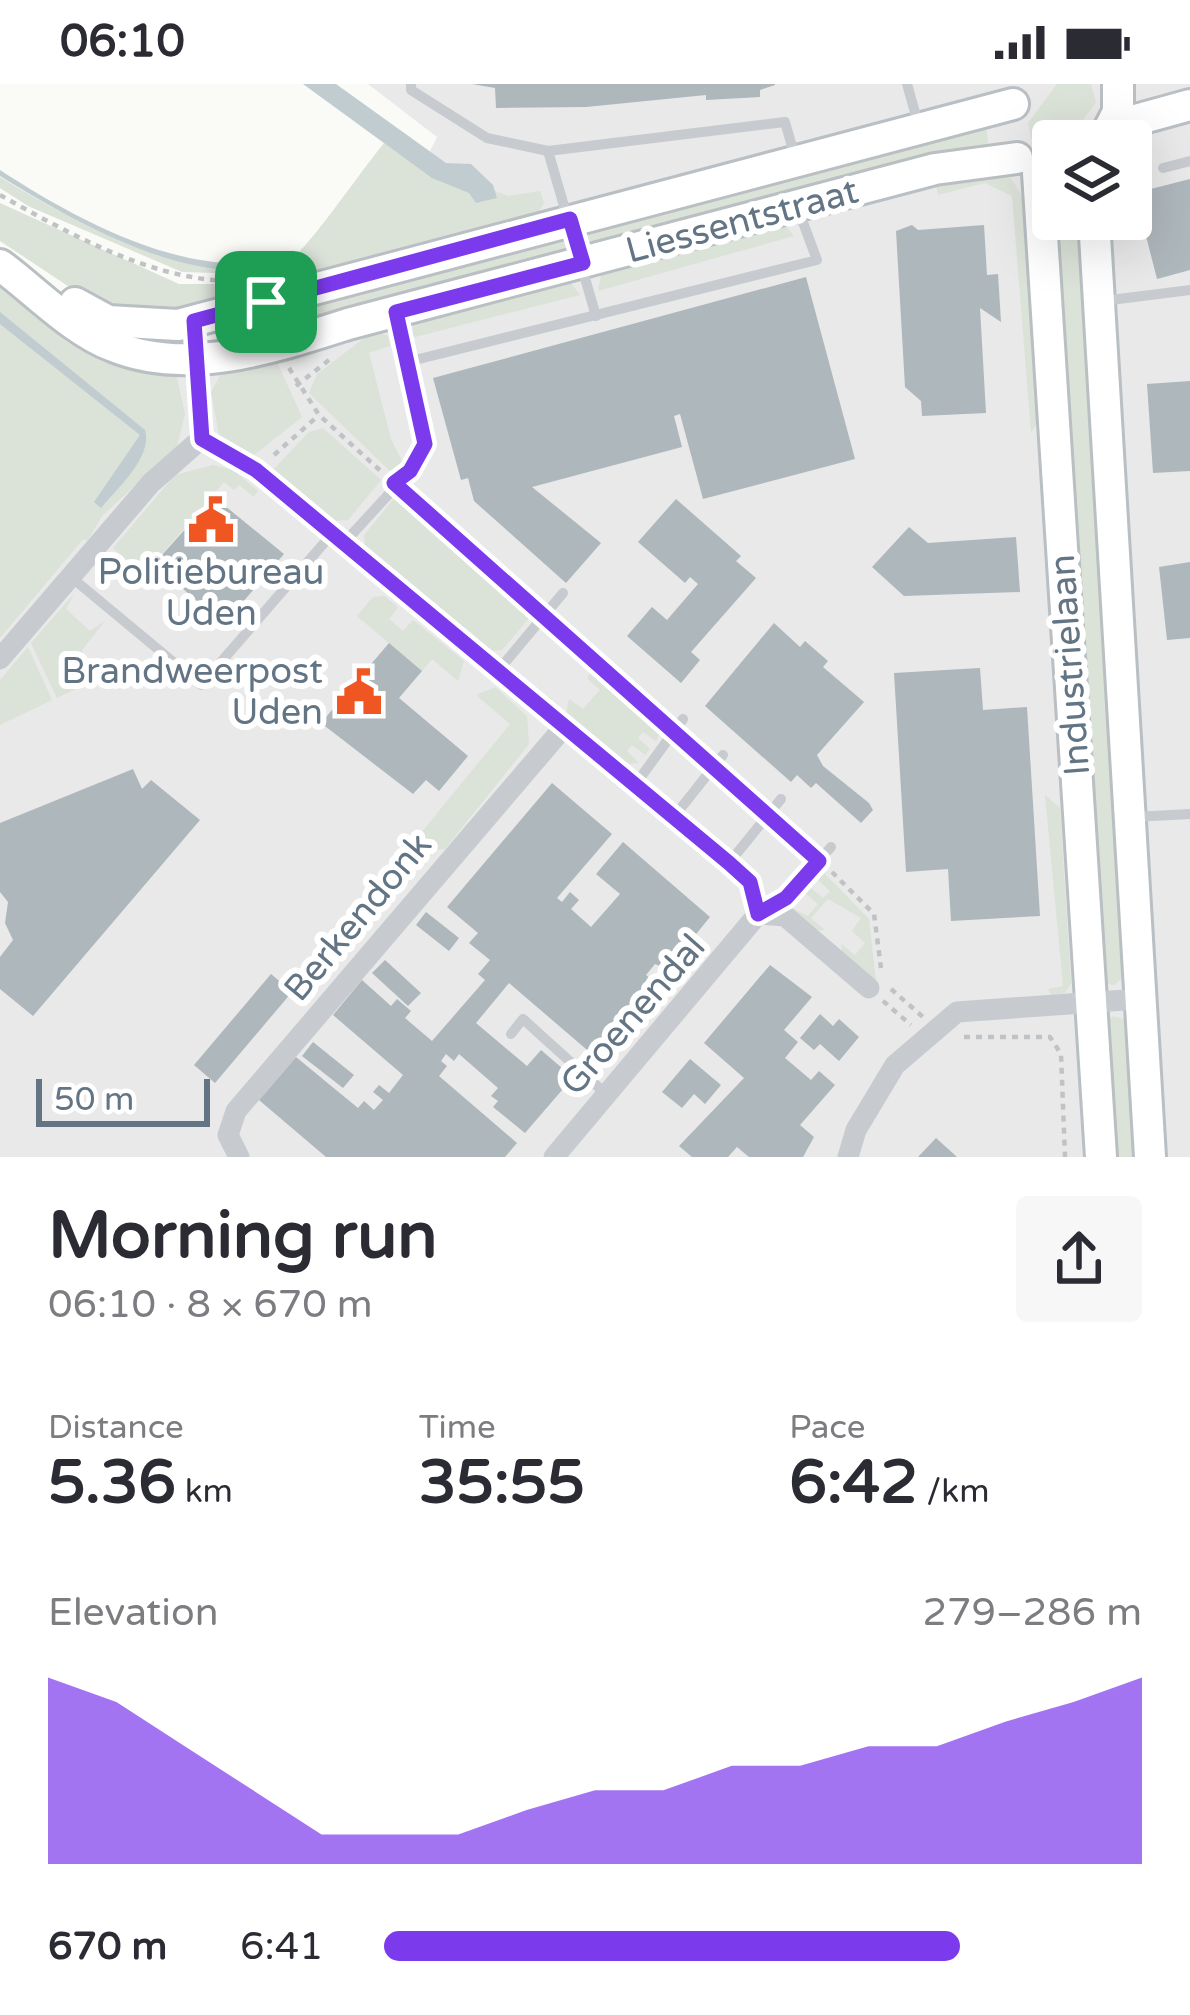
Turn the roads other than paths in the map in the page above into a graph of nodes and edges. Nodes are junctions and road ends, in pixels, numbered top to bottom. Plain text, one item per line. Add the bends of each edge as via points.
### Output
1 (411, 84) edge
2 (907, 84) edge
3 (1118, 84) edge
4 (1020, 94) edge
5 (1190, 105) edge
6 (1111, 120) edge
7 (1147, 120) edge
8 (920, 127) junction
9 (548, 152) junction
10 (796, 160) junction
11 (1190, 160) edge
12 (1032, 163) edge
13 (1032, 169) edge
14 (1163, 169) dead end
15 (797, 205) junction
16 (570, 219) junction
17 (1041, 240) edge
18 (1096, 240) edge
19 (583, 263) junction
20 (0, 264) edge
21 (1190, 290) edge
22 (1100, 301) junction
23 (396, 312) junction
24 (596, 316) junction
25 (194, 321) junction
26 (197, 357) junction
27 (407, 362) junction
28 (202, 439) junction
29 (337, 539) junction
30 (71, 577) junction
31 (563, 592) dead end
32 (0, 659) edge
33 (497, 672) junction
34 (683, 719) dead end
35 (564, 727) junction
36 (723, 755) dead end
37 (635, 785) junction
38 (781, 800) dead end
39 (1190, 814) edge
40 (1130, 817) junction
41 (673, 818) junction
42 (831, 847) dead end
43 (729, 863) junction
44 (758, 914) junction
45 (869, 988) road end
46 (1138, 999) junction
47 (1091, 1004) junction
48 (511, 1034) dead end
49 (608, 1096) junction
50 (239, 1157) edge
51 (554, 1157) edge
52 (848, 1157) edge
53 (1101, 1157) edge
54 (1150, 1157) edge

1 - 9 lane via 487,138
2 - 8 lane
3 - 6 street
4 - 8 street, Liessentstraat
4 - 12 street, Industrielaan via 1006,125
5 - 7 street
8 - 10 street, Liessentstraat
9 - 10 lane via 785,122
9 - 16 lane
10 - 16 street, Liessentstraat
11 - 14 lane
13 - 15 street, Liessentstraat via 958,164
15 - 19 street, Liessentstraat
15 - 24 lane via 818,260
16 - 19 lane
16 - 25 street, Liessentstraat via 263,292
17 - 47 street, Industrielaan
18 - 22 street, Industrielaan
19 - 23 street, Liessentstraat
19 - 24 lane
20 - 25 street, Liessentstraat via 108,321
20 - 26 street, Liessentstraat via 109,345
21 - 22 lane
22 - 40 street, Industrielaan
23 - 26 street, Liessentstraat via 258,353
23 - 27 lane
24 - 27 lane
25 - 26 street
26 - 28 street
27 - 29 lane via 425,444 410,471
28 - 29 street via 256,470
28 - 30 street via 151,483
29 - 30 lane via 200,685
29 - 33 street
30 - 32 street
31 - 33 lane
33 - 35 street
34 - 37 lane
35 - 37 street
35 - 50 street, Berkendonk via 236,1112 228,1135
36 - 41 lane
37 - 41 street
38 - 43 lane
39 - 40 lane
40 - 46 street, Industrielaan
41 - 43 street
42 - 44 lane via 786,898
43 - 44 street via 750,882
44 - 45 street via 785,916
44 - 49 street, Groenendal
46 - 47 street
46 - 54 street, Industrielaan
47 - 52 street via 957,1012 895,1065
47 - 53 street, Industrielaan
48 - 49 lane via 524,1019
49 - 51 street, Groenendal

